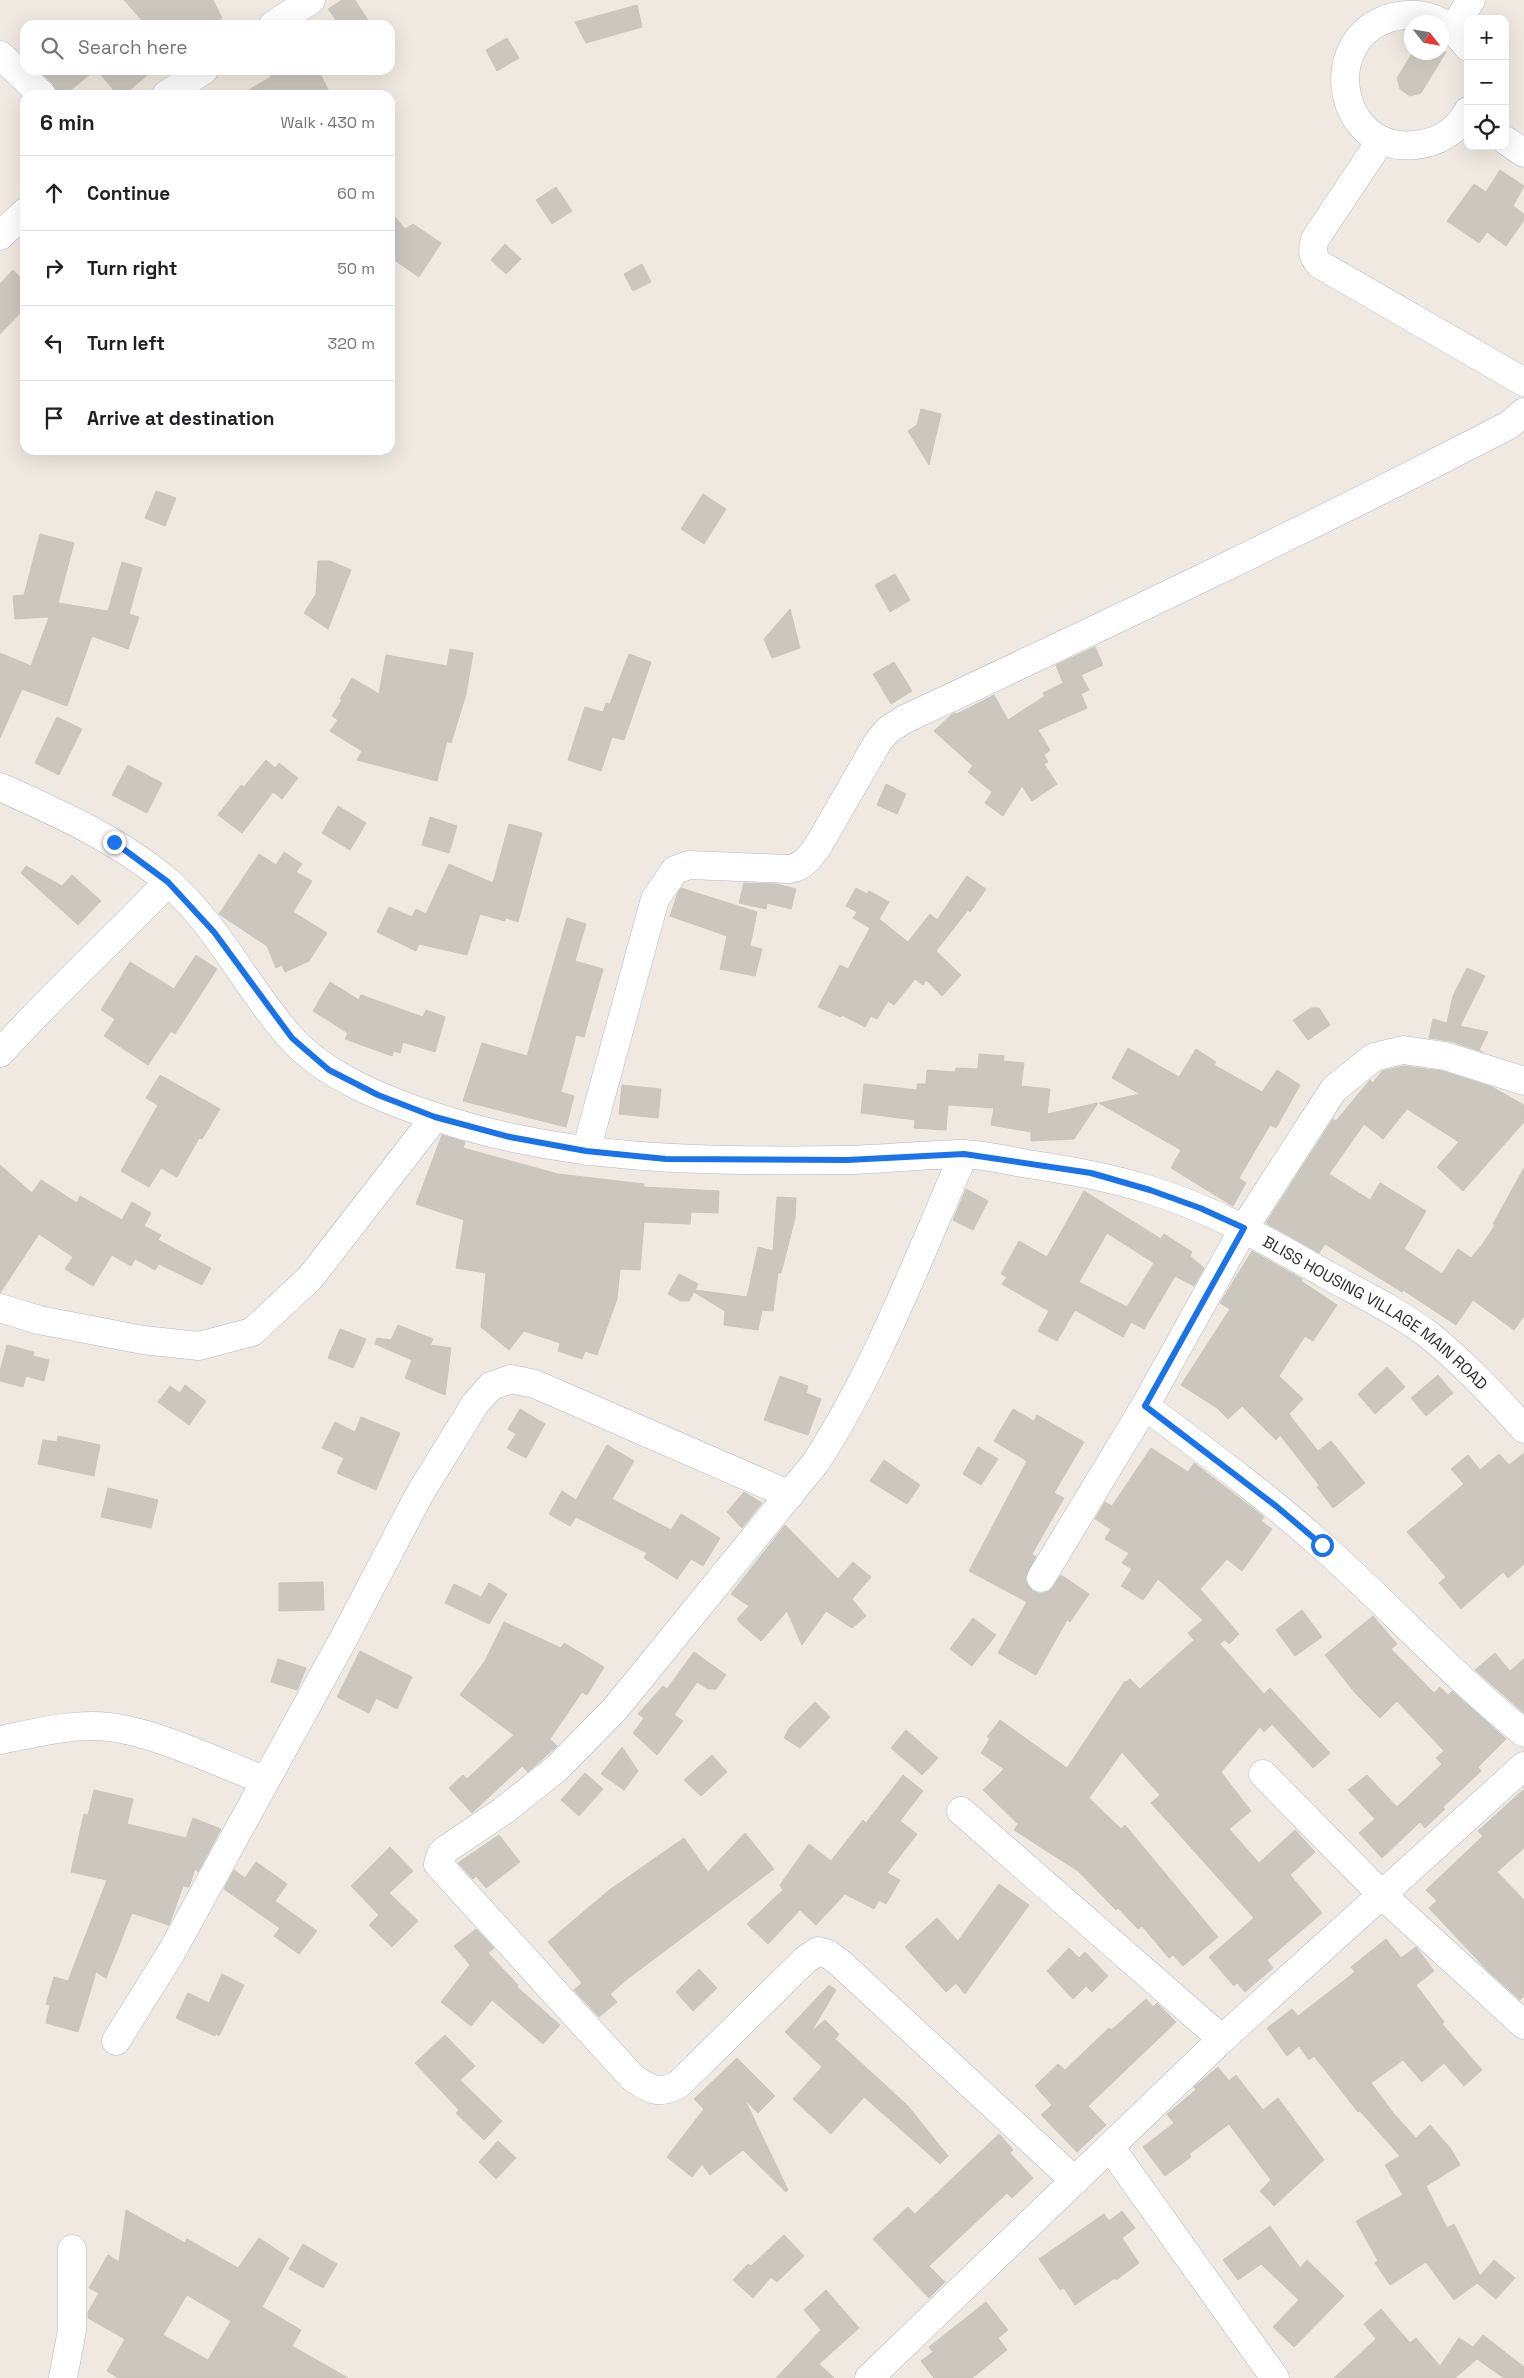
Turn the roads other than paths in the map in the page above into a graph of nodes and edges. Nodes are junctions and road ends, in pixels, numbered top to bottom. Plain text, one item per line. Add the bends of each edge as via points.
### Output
1 (311, 0) edge
2 (1471, 0) edge
3 (281, 20) edge
4 (1451, 30) edge
5 (0, 55) edge
6 (20, 74) edge
7 (21, 75) edge
8 (196, 75) edge
9 (37, 90) edge
10 (174, 90) edge
11 (1464, 117) edge
12 (1381, 140) junction
13 (1509, 143) edge
14 (1524, 153) edge
15 (20, 217) edge
16 (0, 236) edge
17 (1524, 382) edge
18 (1524, 412) edge
19 (0, 787) edge
20 (168, 882) junction
21 (0, 1053) edge
22 (1524, 1081) edge
23 (435, 1117) junction
24 (586, 1151) junction
25 (964, 1154) junction
26 (1244, 1228) junction
27 (0, 1308) edge
28 (1145, 1406) junction
29 (1524, 1429) edge
30 (790, 1495) junction
31 (1041, 1578) dead end
32 (1524, 1733) edge
33 (0, 1740) edge
34 (1524, 1766) edge
35 (1263, 1774) dead end
36 (264, 1780) junction
37 (961, 1811) dead end
38 (1382, 1895) junction
39 (1524, 2024) edge
40 (1222, 2039) junction
41 (116, 2042) dead end
42 (1110, 2147) junction
43 (1074, 2181) junction
44 (72, 2248) dead end
45 (63, 2378) edge
46 (869, 2378) edge
47 (1275, 2378) edge

1 - 3 street
2 - 4 street
4 - 12 street via 1431,17 1406,14 1382,20 1362,34 1349,56 1344,80 1348,104 1361,125
5 - 6 street
7 - 9 street
8 - 10 street
11 - 12 street via 1451,132 1429,144 1405,146
12 - 17 street via 1316,239 1312,250 1314,258 1319,264
13 - 14 street
15 - 16 street
18 - 24 street via 1509,425 1389,487 905,719 879,740 818,846 798,868 688,865 675,870 655,899
19 - 20 street, BLISS HOUSING VILLAGE MAIN ROAD via 114,842
20 - 21 street
20 - 23 street, BLISS HOUSING VILLAGE MAIN ROAD via 214,932 292,1038 329,1070 378,1095
22 - 26 street via 1445,1056 1404,1050 1374,1057 1334,1089
23 - 24 street, BLISS HOUSING VILLAGE MAIN ROAD via 510,1137
23 - 27 street via 310,1278 252,1332 199,1346 142,1340 39,1320
24 - 25 street, BLISS HOUSING VILLAGE MAIN ROAD via 666,1159 847,1160
25 - 26 street, BLISS HOUSING VILLAGE MAIN ROAD via 1091,1173 1150,1190
25 - 30 street via 864,1380 840,1426
26 - 28 street
26 - 29 street, BLISS HOUSING VILLAGE MAIN ROAD via 1422,1330 1478,1377
28 - 31 street
28 - 32 street via 1316,1540 1457,1676
30 - 36 street via 535,1384 512,1379 491,1386 475,1404 419,1495
30 - 43 street via 615,1710 556,1769 503,1811 448,1848 441,1854 438,1864 632,2077 651,2090 669,2090 679,2084 818,1951 839,1962
33 - 36 street via 61,1727 110,1727 154,1738
34 - 38 street
35 - 38 street
36 - 41 street via 170,1953
37 - 40 street
38 - 39 street
38 - 40 street
40 - 42 street
42 - 43 street
42 - 47 street
43 - 46 street
44 - 45 street via 72,2330

